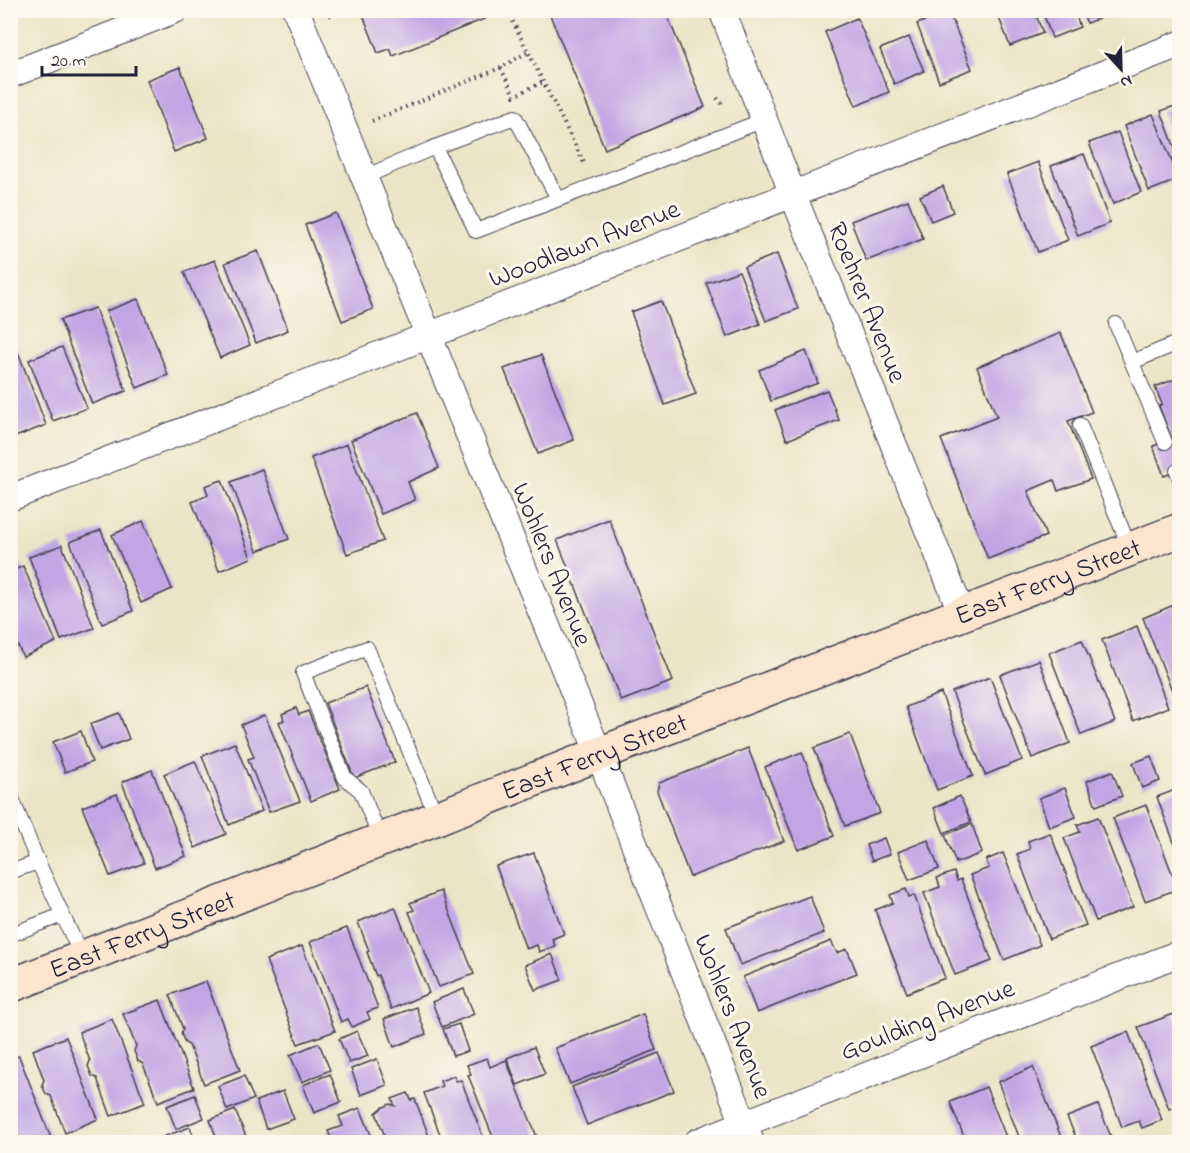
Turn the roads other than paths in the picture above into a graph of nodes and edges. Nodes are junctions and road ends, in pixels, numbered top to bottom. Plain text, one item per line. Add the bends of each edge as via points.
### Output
1 (175, 10) edge
2 (296, 10) edge
3 (722, 10) edge
4 (1179, 44) edge
5 (10, 75) edge
6 (764, 120) junction
7 (435, 147) junction
8 (364, 177) junction
9 (793, 195) junction
10 (558, 199) junction
11 (1116, 324) dead end
12 (427, 335) junction
13 (1179, 342) edge
14 (1132, 362) junction
15 (1080, 424) dead end
16 (1165, 442) dead end
17 (10, 498) edge
18 (1179, 530) edge
19 (1130, 549) junction
20 (962, 614) junction
21 (599, 754) junction
22 (10, 794) edge
23 (437, 818) junction
24 (381, 840) junction
25 (38, 862) junction
26 (10, 872) edge
27 (62, 915) junction
28 (10, 935) edge
29 (1179, 953) edge
30 (82, 957) junction
31 (10, 986) edge
32 (747, 1133) edge
33 (697, 1143) edge

1 - 5 street
2 - 8 street, Wohlers Avenue
3 - 6 street, Roehrer Avenue
4 - 9 street, Woodlawn Avenue
6 - 9 street, Roehrer Avenue
6 - 10 lane
7 - 8 lane
7 - 10 lane via 515,117
7 - 10 lane via 476,231
8 - 12 street, Wohlers Avenue
9 - 12 street, Woodlawn Avenue
9 - 20 street, Roehrer Avenue
11 - 14 lane
12 - 17 street, Woodlawn Avenue
12 - 21 street, Wohlers Avenue
13 - 14 lane
14 - 16 lane
15 - 19 lane
18 - 19 street, East Ferry Street
19 - 20 street, East Ferry Street
20 - 21 street, East Ferry Street
21 - 23 street, East Ferry Street
21 - 32 street, Wohlers Avenue
22 - 25 lane
23 - 24 street, East Ferry Street
23 - 24 lane via 367,648 303,673 345,777 360,791
24 - 30 street, East Ferry Street
25 - 26 lane
25 - 27 lane
27 - 28 lane
27 - 30 lane
29 - 32 street, Goulding Avenue
30 - 31 street, East Ferry Street
32 - 33 street, Goulding Avenue

